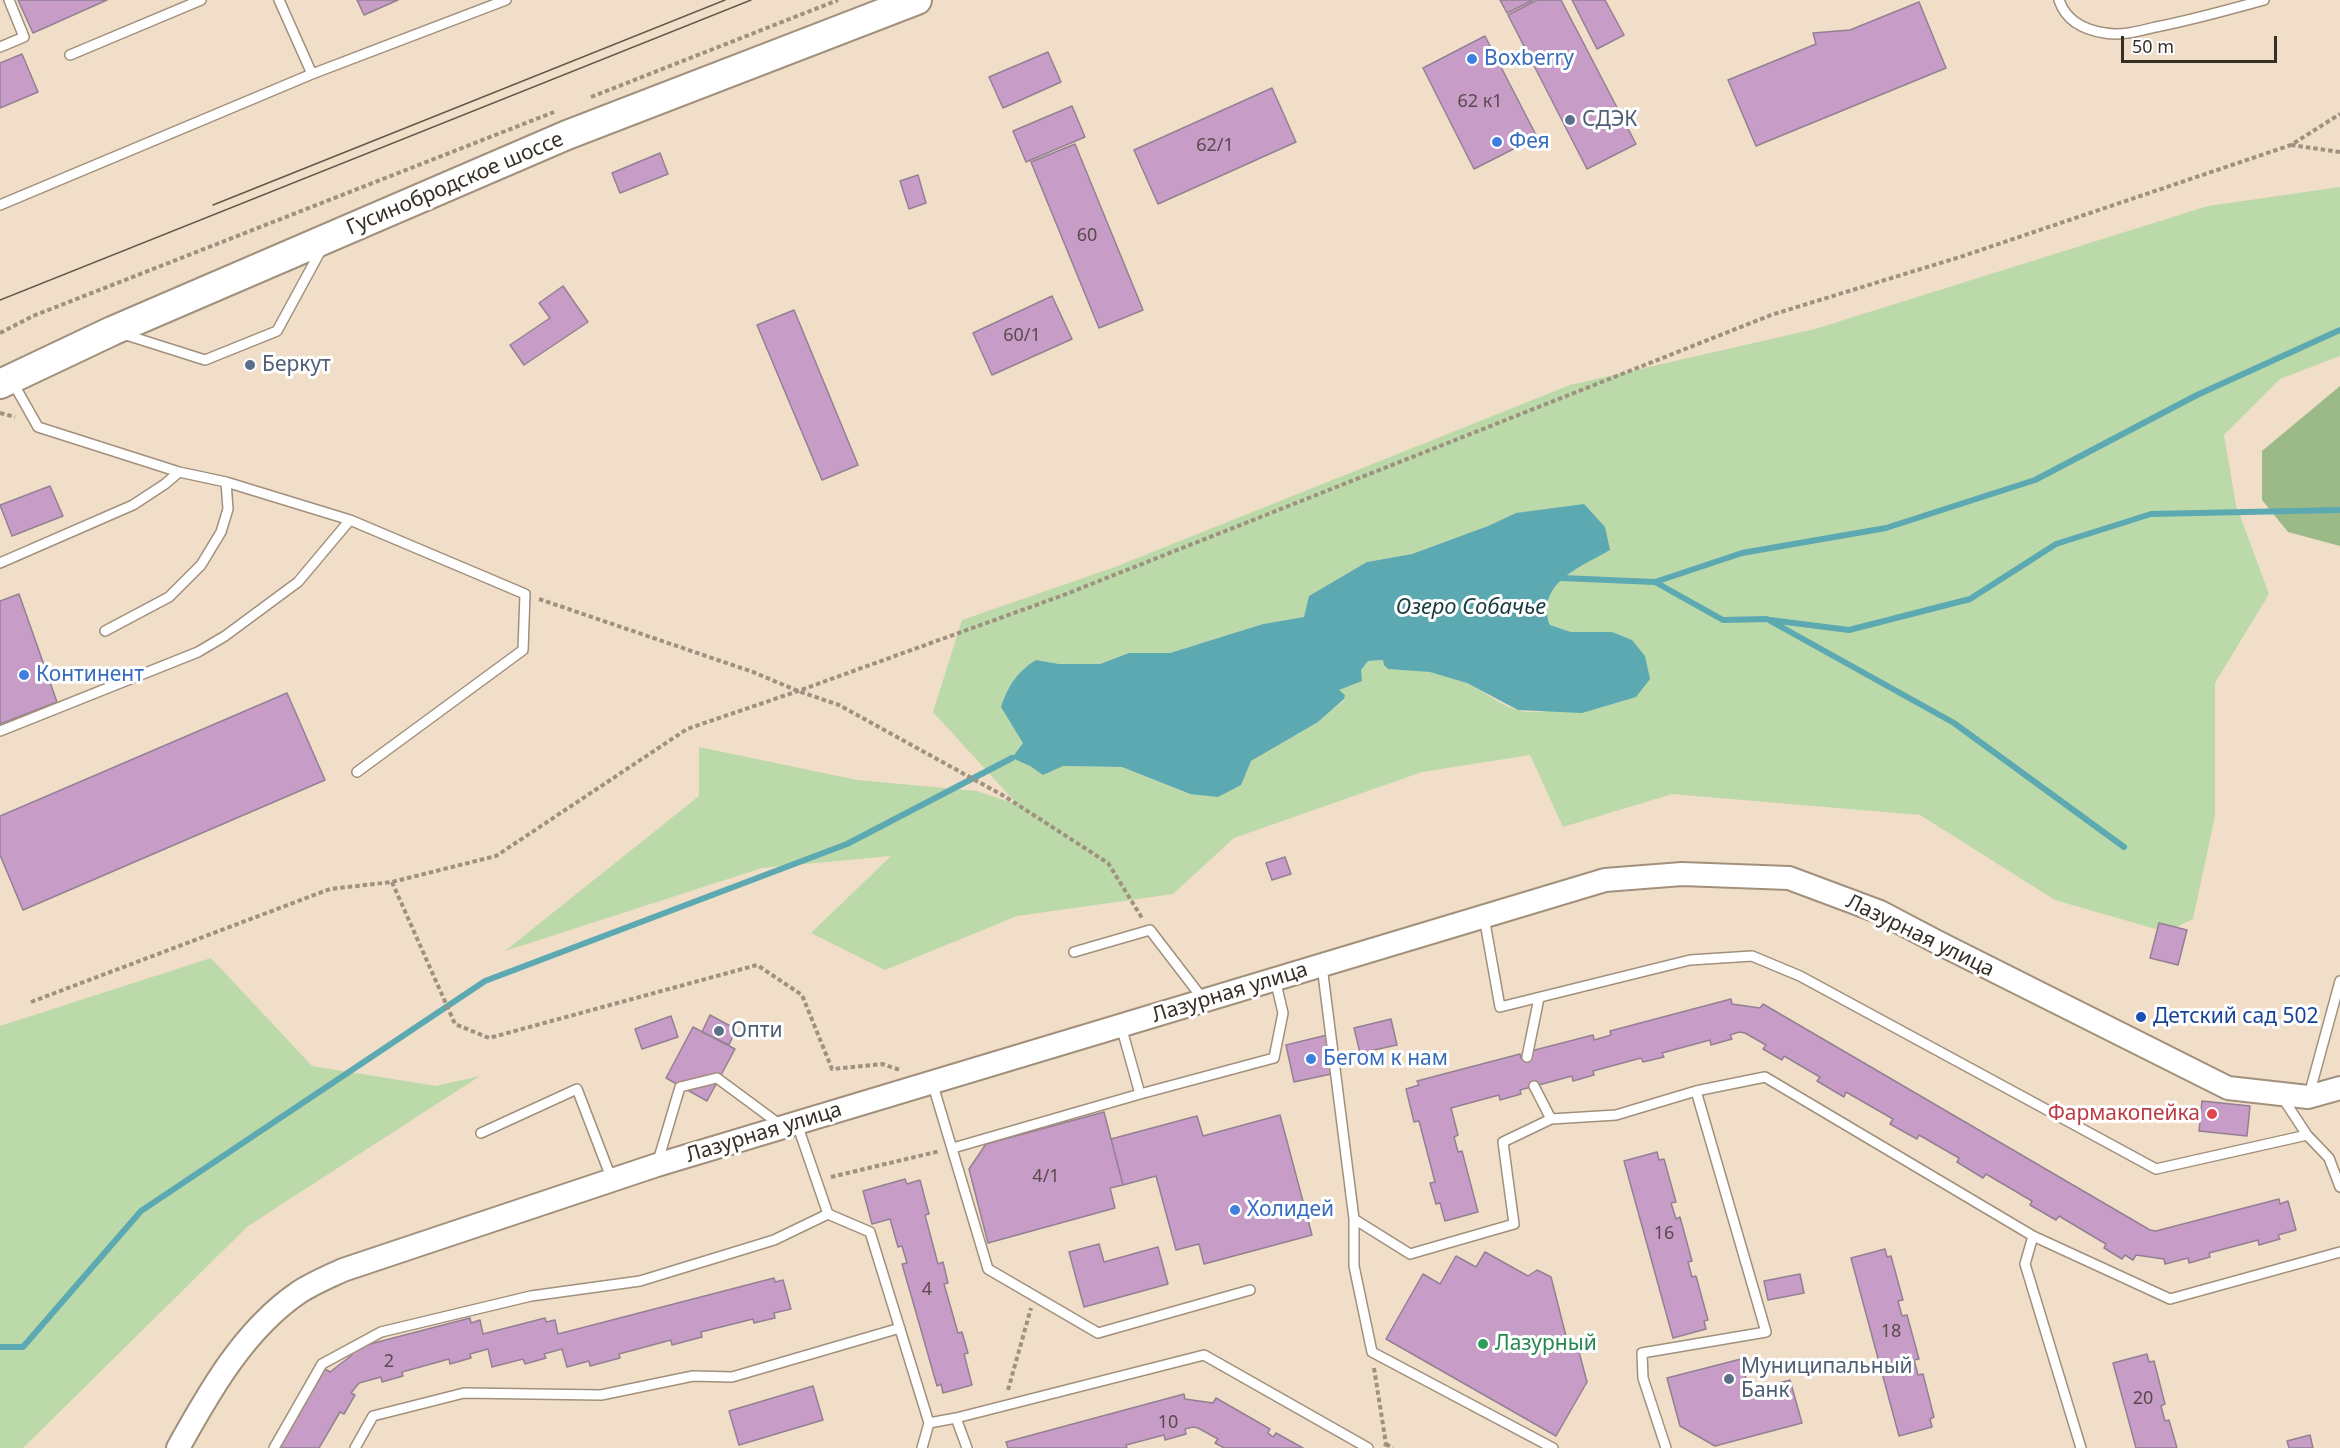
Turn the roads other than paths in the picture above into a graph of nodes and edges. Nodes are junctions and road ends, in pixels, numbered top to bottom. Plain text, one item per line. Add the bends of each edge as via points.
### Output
1 (9, 0) edge
2 (201, 0) edge
3 (279, 0) edge
4 (506, 0) edge
5 (917, 0) edge
6 (2059, 0) edge
7 (2264, 0) edge
8 (0, 47) edge
9 (70, 55) dead end
10 (312, 74) junction
11 (0, 205) edge
12 (327, 238) junction
13 (112, 331) junction
14 (5, 381) edge
15 (179, 472) junction
16 (226, 482) junction
17 (350, 520) junction
18 (0, 562) edge
19 (105, 631) dead end
20 (0, 731) edge
21 (357, 772) dead end
22 (1484, 917) junction
23 (1074, 952) dead end
24 (1322, 965) junction
25 (1275, 979) junction
26 (2340, 981) edge
27 (1539, 998) junction
28 (1204, 1000) junction
29 (1121, 1026) junction
30 (1527, 1057) dead end
31 (932, 1082) junction
32 (1534, 1086) dead end
33 (2340, 1088) edge
34 (1696, 1091) junction
35 (1140, 1094) junction
36 (2281, 1094) junction
37 (2308, 1097) junction
38 (1551, 1119) junction
39 (790, 1125) junction
40 (481, 1133) dead end
41 (2307, 1135) junction
42 (953, 1148) junction
43 (2340, 1155) edge
44 (2329, 1158) junction
45 (657, 1165) junction
46 (612, 1180) junction
47 (2340, 1187) edge
48 (828, 1214) junction
49 (1354, 1219) junction
50 (2033, 1236) junction
51 (2340, 1252) edge
52 (1250, 1290) dead end
53 (900, 1328) junction
54 (956, 1418) junction
55 (929, 1423) junction
56 (179, 1443) edge
57 (274, 1448) edge
58 (355, 1448) edge
59 (922, 1448) edge
60 (967, 1448) edge
61 (1368, 1448) edge
62 (1553, 1448) edge
63 (1666, 1448) edge
64 (2081, 1448) edge

1 - 8 lane via 24,37
2 - 9 lane
3 - 10 lane
4 - 10 lane
5 - 12 main road, Гусинобродское шоссе via 567,135
6 - 7 lane via 2074,23 2108,33 2201,18
10 - 11 lane
12 - 13 main road, Гусинобродское шоссе
12 - 13 lane via 277,331 205,360
13 - 14 main road, Гусинобродское шоссе
14 - 15 lane via 38,426
15 - 16 lane
15 - 18 lane via 133,505
16 - 17 lane
16 - 19 lane via 228,509 221,532 201,565 169,597
17 - 20 lane via 298,582 207,647
17 - 21 lane via 525,594 523,650
22 - 24 street, Лазурная улица
22 - 27 lane via 1500,1007
22 - 36 street, Лазурная улица via 1605,880 1682,874 1789,878 1880,912 2228,1088
23 - 28 lane via 1150,930
24 - 25 street, Лазурная улица
24 - 49 lane
25 - 28 street, Лазурная улица
25 - 35 lane via 1283,1013 1274,1058
26 - 37 lane
27 - 30 lane
27 - 41 lane via 1690,960 1752,956 1800,976 2156,1169
28 - 29 street, Лазурная улица
29 - 31 street, Лазурная улица
29 - 35 lane
31 - 39 street, Лазурная улица
31 - 42 lane
32 - 38 lane
33 - 37 street, Лазурная улица
34 - 38 lane via 1616,1115
34 - 50 lane via 1765,1077
34 - 63 lane via 1766,1332 1642,1353 1643,1378
35 - 42 lane
36 - 37 street, Лазурная улица
36 - 41 lane
38 - 49 lane via 1503,1142 1514,1224 1410,1254
39 - 45 street, Лазурная улица
39 - 45 lane via 717,1078 680,1087
39 - 48 lane
40 - 46 lane via 577,1089
41 - 44 lane
42 - 52 lane via 988,1269 1098,1333
43 - 44 lane
44 - 47 lane
45 - 46 street, Лазурная улица
46 - 56 street, Лазурная улица via 343,1270 298,1293 261,1326 219,1375
48 - 53 lane via 870,1232
48 - 57 lane via 774,1240 640,1281 531,1296 381,1332 322,1364
49 - 62 lane via 1354,1266 1372,1352
50 - 51 lane via 2170,1299
50 - 64 lane via 2025,1264
53 - 55 lane
53 - 58 lane via 732,1377 693,1376 601,1395 464,1393 374,1416
54 - 55 lane
54 - 60 lane
54 - 61 lane via 1204,1355
55 - 59 lane

